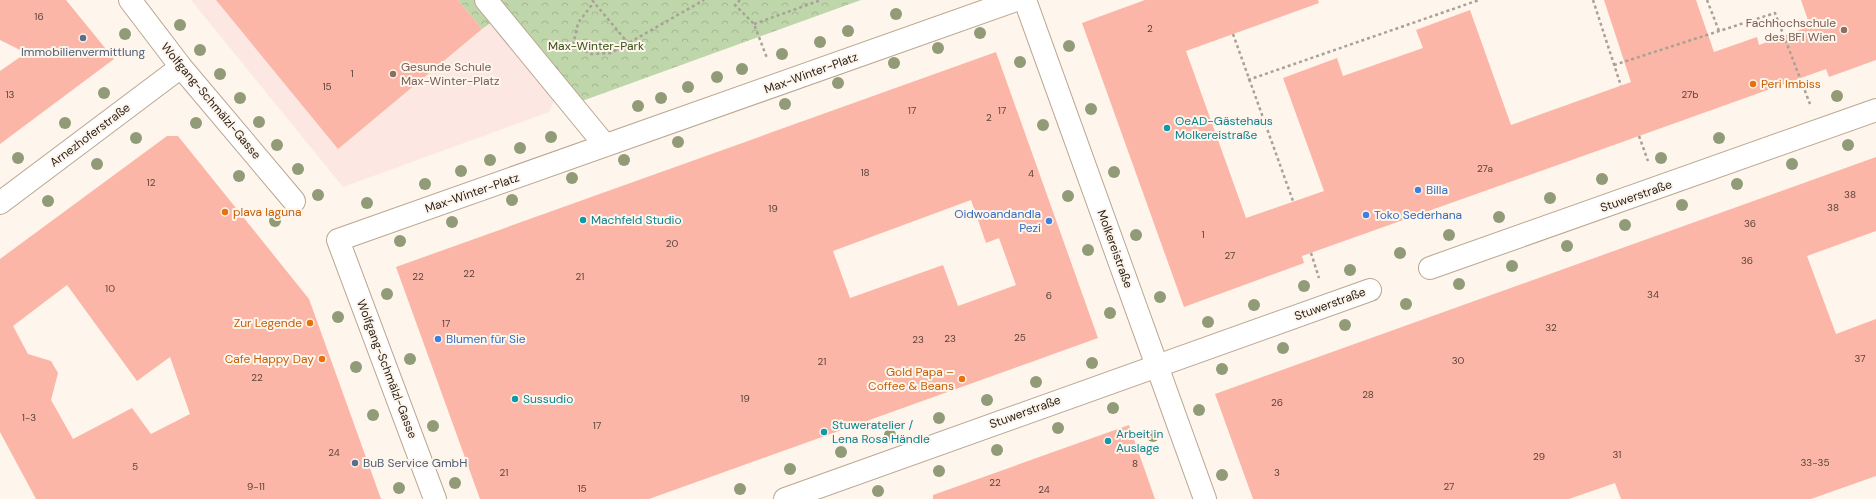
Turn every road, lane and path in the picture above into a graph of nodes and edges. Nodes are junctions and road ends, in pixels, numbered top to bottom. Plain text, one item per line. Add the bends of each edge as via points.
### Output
1 (130, 0) edge
2 (486, 0) edge
3 (704, 0) edge
4 (740, 0) edge
5 (821, 0) edge
6 (1016, 0) edge
7 (1025, 0) edge
8 (1479, 0) edge
9 (1593, 0) edge
10 (1707, 0) edge
11 (593, 1) edge
12 (754, 24) junction
13 (1719, 31) junction
14 (1233, 34) dead end
15 (628, 44) junction
16 (573, 45) junction
17 (1614, 65) junction
18 (181, 67) junction
19 (544, 71) junction
20 (1248, 80) junction
21 (777, 85) junction
22 (1621, 86) dead end
23 (1876, 110) edge
24 (1820, 130) junction
25 (606, 145) junction
26 (294, 201) dead end
27 (1293, 202) dead end
28 (0, 203) edge
29 (338, 240) joint
30 (1430, 268) dead end
31 (1370, 290) dead end
32 (1157, 365) junction
33 (435, 499) edge
34 (785, 499) edge
35 (1205, 499) edge

1 - 18 street, Wolfgang-Schmälzl-Gasse
2 - 19 street
3 - 15 path
4 - 12 path via 735,5
5 - 12 path
6 - 21 street, Max-Winter-Platz
7 - 32 street, Molkereistraße
8 - 20 path
9 - 17 path
10 - 13 path
11 - 15 path
11 - 16 path via 578,23
12 - 21 path
13 - 17 path
13 - 24 path via 1775,13
14 - 20 path
15 - 16 path via 611,53 590,54
16 - 19 path
17 - 22 path
18 - 26 street, Wolfgang-Schmälzl-Gasse
18 - 28 street, Arnezhoferstraße
19 - 25 street
20 - 27 path
21 - 25 street, Max-Winter-Platz
23 - 24 street, Stuwerstraße
24 - 30 street, Stuwerstraße
25 - 29 street, Max-Winter-Platz
29 - 33 street, Wolfgang-Schmälzl-Gasse
31 - 32 street, Stuwerstraße
32 - 34 street, Stuwerstraße
32 - 35 street, Molkereistraße

